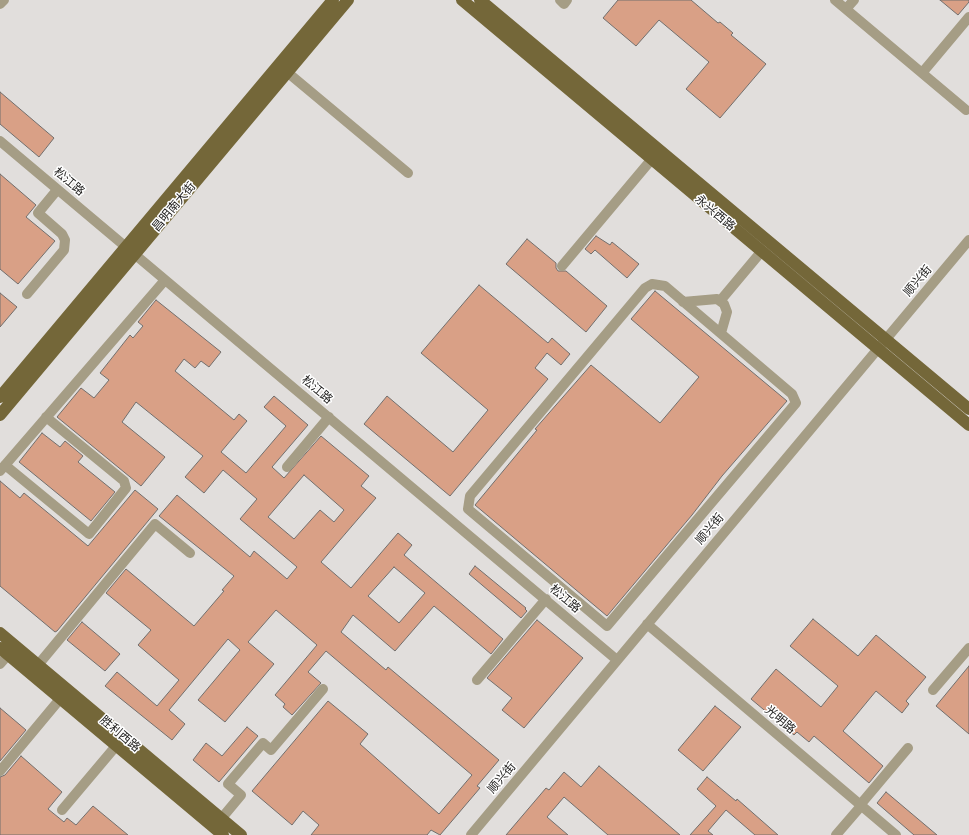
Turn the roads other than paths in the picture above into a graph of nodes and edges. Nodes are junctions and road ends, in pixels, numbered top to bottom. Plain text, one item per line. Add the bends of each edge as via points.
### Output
1 (4, 0) edge
2 (333, 0) edge
3 (348, 0) edge
4 (462, 0) edge
5 (480, 0) edge
6 (560, 0) edge
7 (567, 0) edge
8 (835, 0) edge
9 (854, 0) edge
10 (0, 4) edge
11 (846, 10) junction
12 (969, 17) edge
13 (287, 72) junction
14 (922, 73) junction
15 (966, 110) dead end
16 (0, 141) edge
17 (651, 160) junction
18 (408, 173) dead end
19 (57, 190) junction
20 (969, 240) edge
21 (130, 251) junction
22 (761, 252) junction
23 (562, 266) dead end
24 (165, 280) junction
25 (27, 294) dead end
26 (720, 301) junction
27 (683, 302) junction
28 (721, 333) junction
29 (882, 344) junction
30 (0, 397) edge
31 (969, 409) edge
32 (0, 415) edge
33 (46, 417) junction
34 (329, 417) junction
35 (969, 425) edge
36 (287, 467) dead end
37 (3, 468) edge
38 (190, 553) dead end
39 (546, 599) junction
40 (647, 624) junction
41 (0, 633) edge
42 (969, 648) edge
43 (4, 652) edge
44 (617, 660) junction
45 (0, 664) edge
46 (38, 665) junction
47 (477, 680) dead end
48 (323, 689) dead end
49 (933, 690) dead end
50 (60, 699) junction
51 (116, 746) junction
52 (908, 748) dead end
53 (0, 771) edge
54 (861, 805) junction
55 (62, 810) dead end
56 (221, 818) junction
57 (220, 834) edge
58 (241, 835) edge
59 (471, 835) edge
60 (836, 835) edge
61 (896, 835) edge

1 - 10 street
2 - 21 main road, 昌明南大街
3 - 13 main road, 昌明南大街
4 - 17 main road, 永兴西路
5 - 29 main road, 永兴西路
6 - 7 street via 564,4
8 - 11 street
9 - 11 street
11 - 14 street
12 - 14 street
13 - 18 street
13 - 21 main road, 昌明南大街
14 - 15 street
16 - 19 street, 松江路
17 - 22 main road, 永兴西路
17 - 23 street
19 - 21 street, 松江路
19 - 25 street via 38,213 62,234 65,240 64,250
20 - 29 street, 顺兴街
21 - 24 street, 松江路
21 - 30 main road, 昌明南大街
21 - 32 main road, 昌明南大街
22 - 26 street
22 - 29 main road, 永兴西路
24 - 33 street
24 - 34 street, 松江路
26 - 27 street via 704,298
26 - 28 street via 727,312
27 - 28 street
27 - 28 street via 665,286 652,284 645,288 470,496 468,509 607,626 796,403 792,394
29 - 31 main road, 永兴西路
29 - 35 main road, 永兴西路
29 - 40 street, 顺兴街
33 - 37 street
33 - 37 street via 124,481 126,488 89,534
34 - 36 street
34 - 39 street, 松江路
38 - 46 street via 155,524
39 - 44 street, 松江路
39 - 47 street
40 - 44 street, 顺兴街
40 - 54 street, 光明路
41 - 46 main road, 胜利西路
42 - 49 street
43 - 45 street
43 - 50 main road, 胜利西路
44 - 59 street, 顺兴街
46 - 56 main road, 胜利西路
48 - 56 street via 271,750 263,743 228,784 242,795
50 - 51 main road, 胜利西路
50 - 53 street
51 - 55 street
51 - 57 main road, 胜利西路
52 - 54 street
54 - 60 street
54 - 61 street, 光明路
56 - 58 main road, 胜利西路

